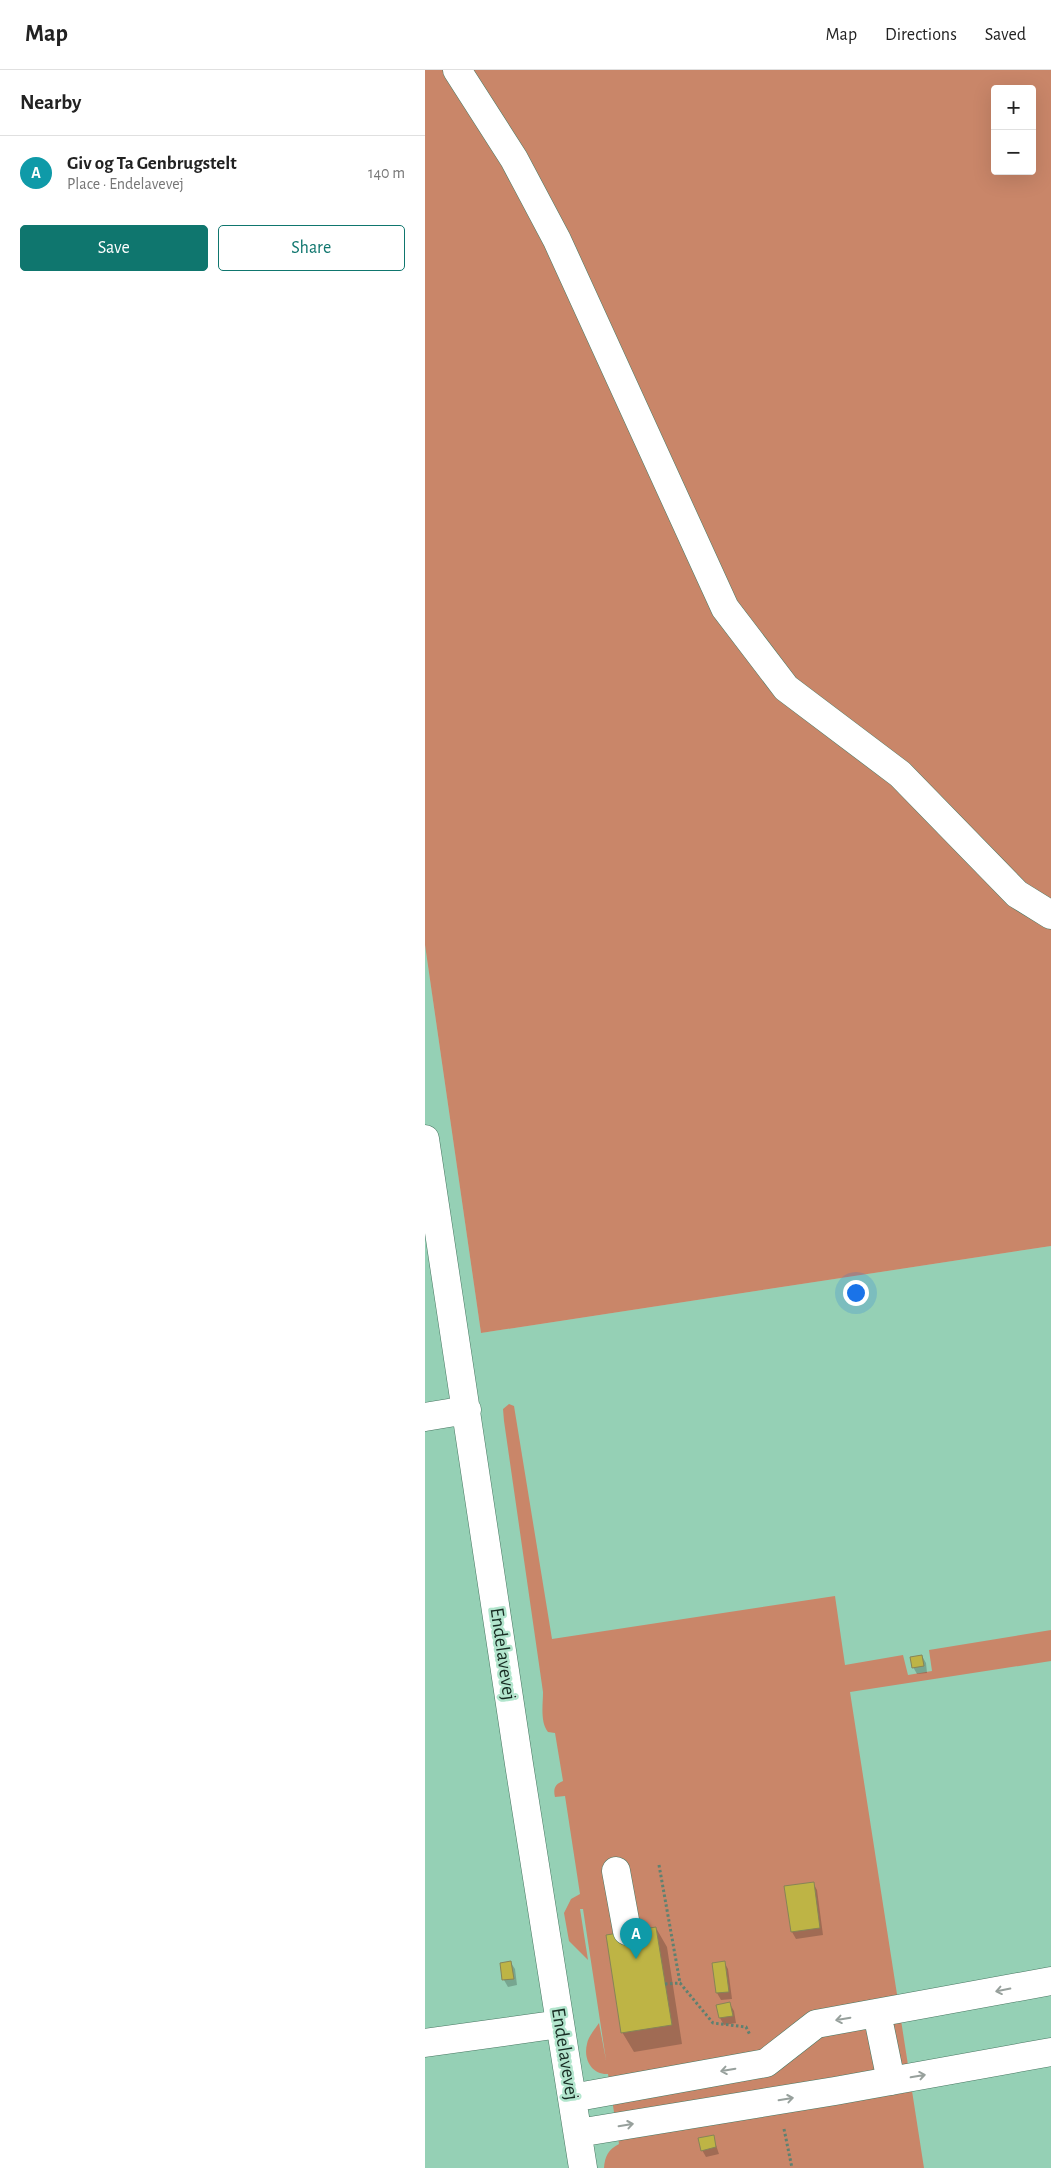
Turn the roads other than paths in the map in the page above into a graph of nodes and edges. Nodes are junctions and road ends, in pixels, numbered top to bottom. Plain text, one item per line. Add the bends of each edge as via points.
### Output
1 (457, 70) edge
2 (1051, 915) edge
3 (425, 1139) edge
4 (467, 1410) junction
5 (425, 1417) edge
6 (616, 1871) dead end
7 (627, 1931) dead end
8 (1051, 1981) edge
9 (877, 2013) junction
10 (560, 2024) junction
11 (425, 2042) edge
12 (1051, 2052) edge
13 (891, 2081) junction
14 (572, 2098) junction
15 (578, 2133) junction
16 (583, 2168) edge

1 - 2 street via 514,159 557,240 725,608 786,688 900,774 1017,894
3 - 4 street, Endelavevej
4 - 5 street
4 - 10 street, Endelavevej
6 - 7 street
8 -> 9 street
9 - 13 street
9 -> 14 street via 816,2024 766,2063
10 - 11 street
10 - 14 street, Endelavevej
13 -> 12 street
15 -> 13 street
14 - 15 street, Endelavevej
15 - 16 street, Endelavevej

